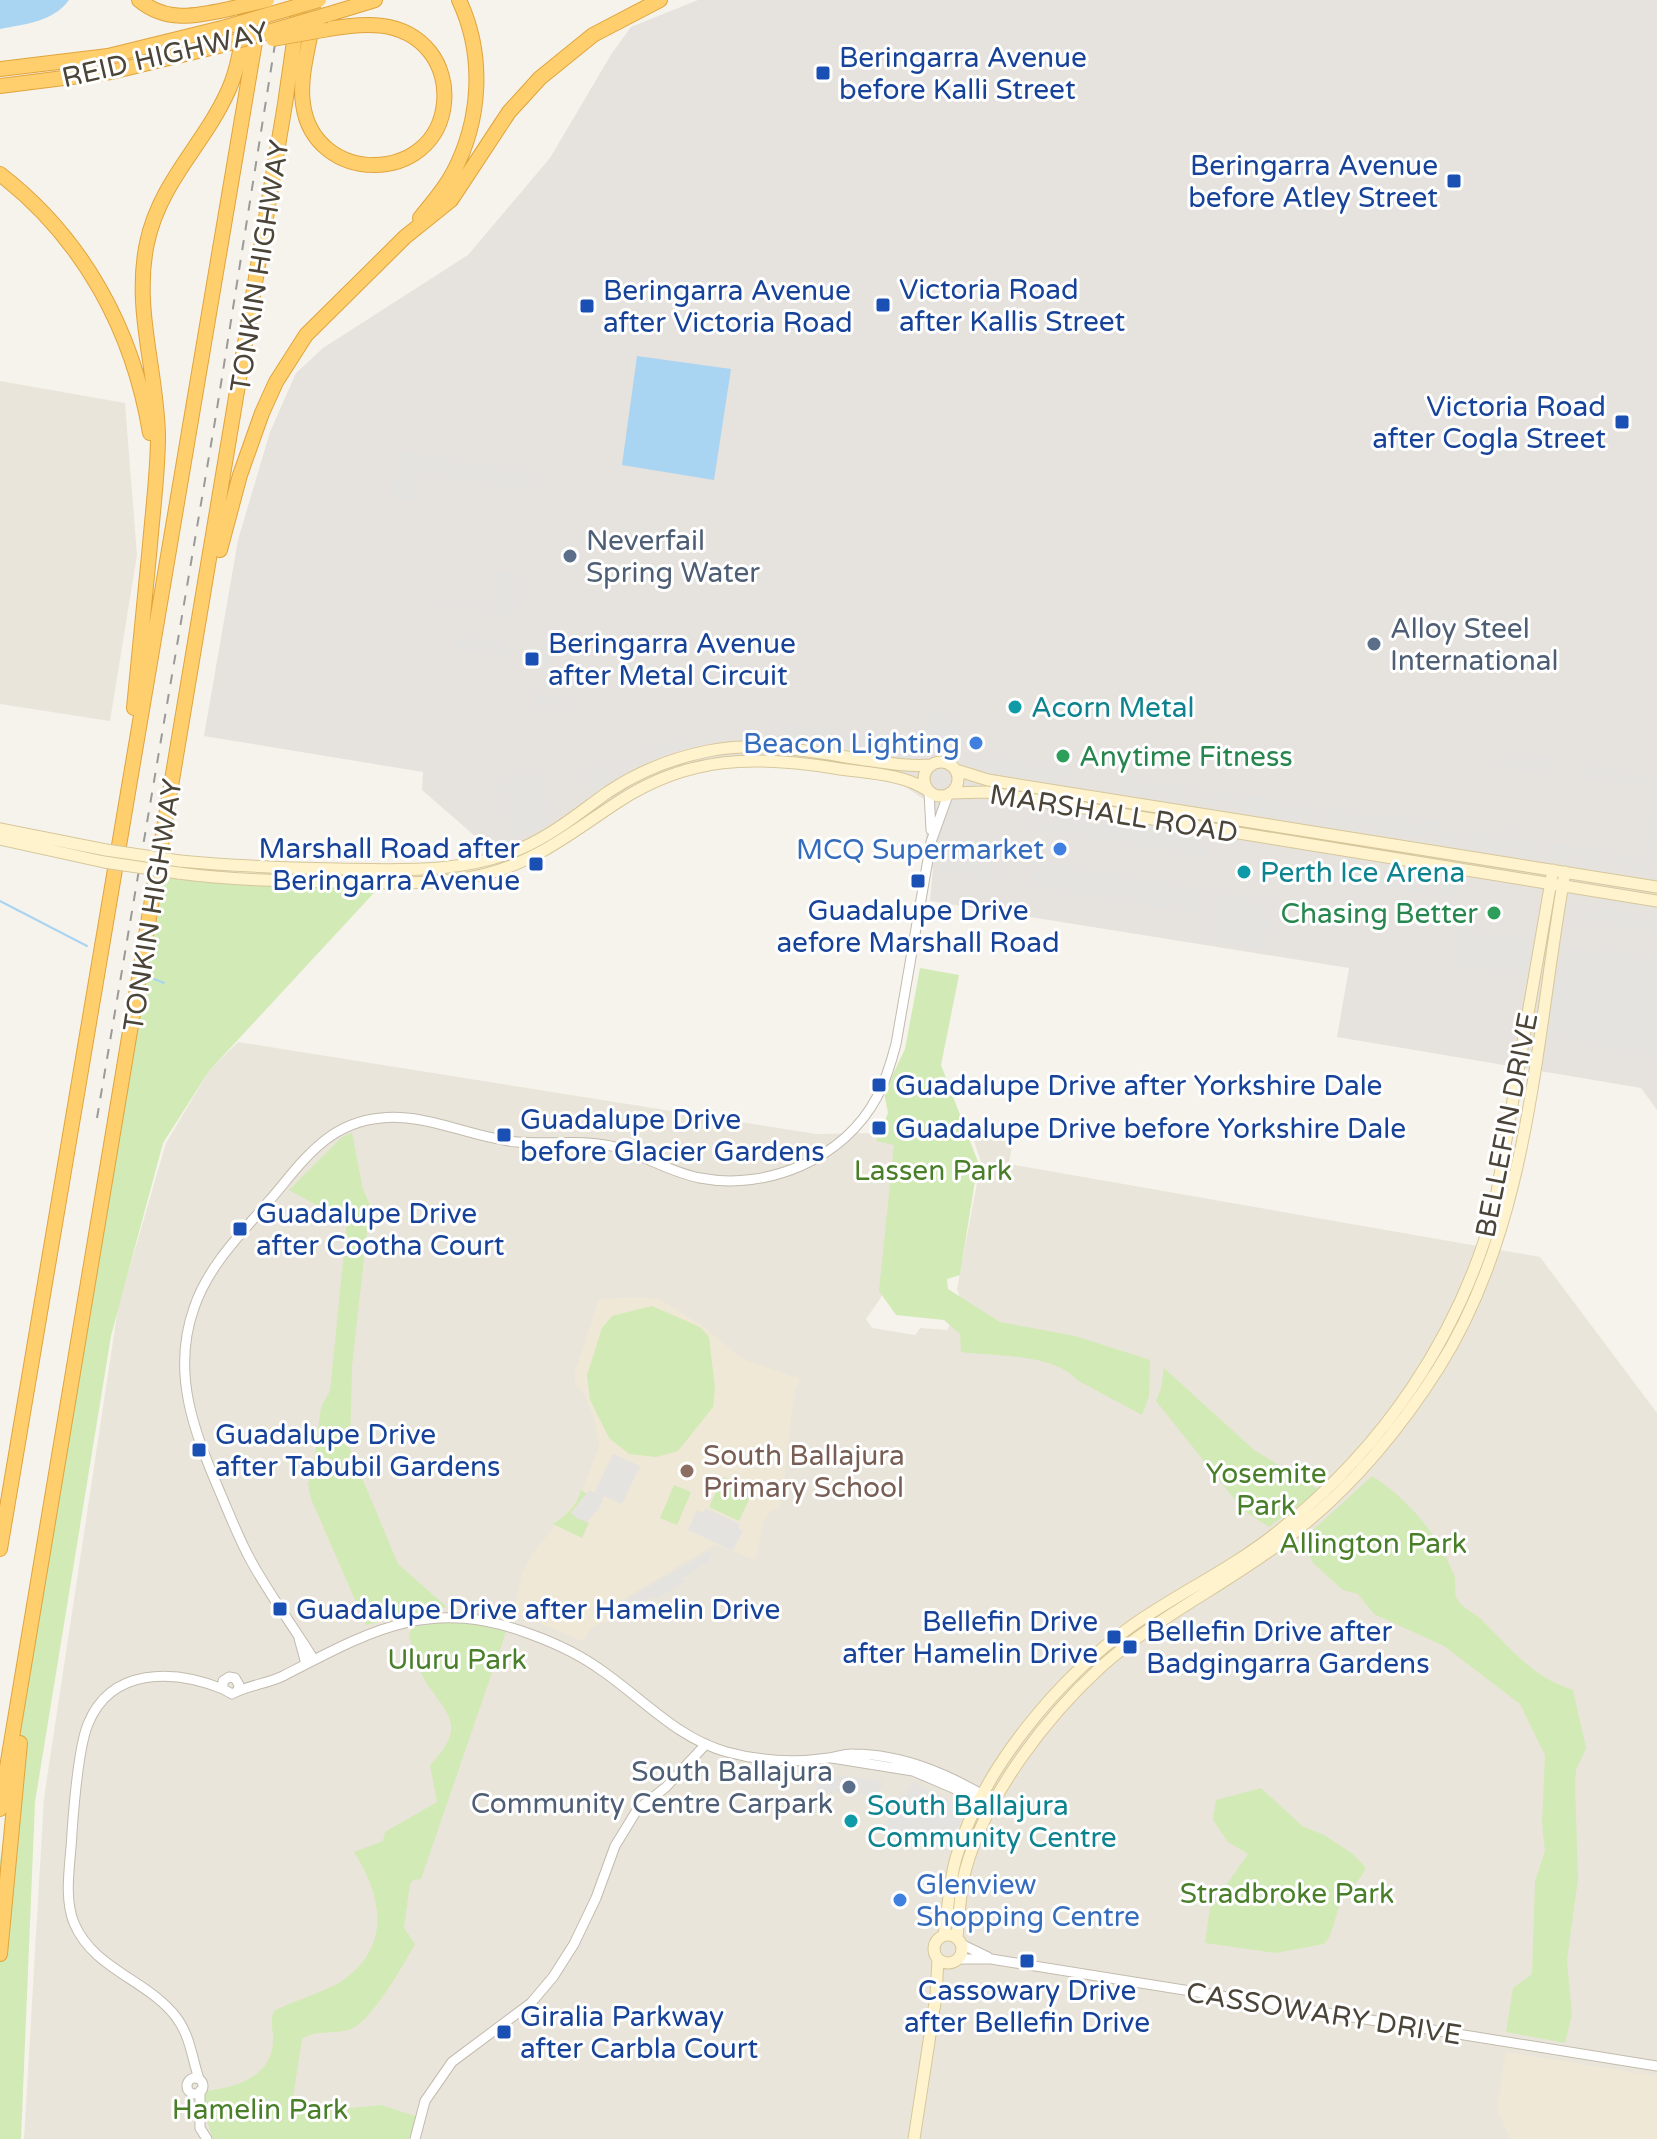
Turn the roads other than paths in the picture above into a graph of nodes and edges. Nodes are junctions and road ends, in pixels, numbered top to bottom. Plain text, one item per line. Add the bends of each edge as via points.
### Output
1 (139, 0) edge
2 (248, 0) edge
3 (264, 0) edge
4 (300, 0) edge
5 (318, 0) edge
6 (375, 0) edge
7 (459, 0) edge
8 (660, 0) edge
9 (324, 23) junction
10 (0, 69) edge
11 (0, 86) edge
12 (0, 174) edge
13 (405, 237) junction
14 (153, 509) junction
15 (931, 765) junction
16 (956, 770) junction
17 (928, 791) junction
18 (949, 794) junction
19 (123, 824) junction
20 (0, 829) edge
21 (165, 831) junction
22 (0, 839) edge
23 (931, 842) junction
24 (105, 856) junction
25 (179, 867) junction
26 (1559, 871) junction
27 (1530, 879) junction
28 (1557, 884) junction
29 (1657, 887) edge
30 (1654, 900) edge
31 (1560, 904) junction
32 (1546, 913) junction
33 (16, 1459) junction
34 (0, 1515) edge
35 (0, 1549) edge
36 (27, 1655) junction
37 (310, 1662) junction
38 (693, 1739) junction
39 (706, 1744) junction
40 (686, 1764) junction
41 (981, 1799) junction
42 (993, 1806) junction
43 (0, 1809) edge
44 (944, 1935) junction
45 (959, 1941) junction
46 (0, 1954) edge
47 (938, 1959) junction
48 (991, 1959) junction
49 (954, 1961) junction
50 (936, 1996) junction
51 (1657, 2066) edge
52 (194, 2079) junction
53 (195, 2092) junction
54 (420, 2134) edge
55 (207, 2139) edge
56 (415, 2139) edge
57 (914, 2139) edge

1 - 3 highway, bridge via 183,17
2 - 14 highway via 230,86 160,201 143,261 142,303 157,422
3 - 19 highway, TONKIN HIGHWAY
4 - 21 highway, TONKIN HIGHWAY
5 - 9 highway via 302,91 312,132 335,155 364,166 396,163 415,153 436,130 445,99 440,68 429,50 413,36 383,25
5 - 10 highway, REID HIGHWAY, bridge via 108,56
6 - 9 highway
7 - 13 highway via 475,56 471,129 452,175
8 - 13 highway via 593,35 540,78 509,112 451,200
9 - 11 highway, REID HIGHWAY, bridge via 111,72
12 - 14 highway via 63,234 116,317 146,411
13 - 21 highway via 306,335 262,413 212,581
14 - 19 highway
15 - 16 main road via 943,762
15 - 17 main road via 923,775
15 - 25 main road via 901,766 777,747 724,748 640,774 549,835 479,862 374,870
16 - 18 main road via 958,783
16 - 26 main road, MARSHALL ROAD via 988,780
17 - 18 main road
17 - 23 street
17 - 25 main road via 898,778 793,761 726,761 661,779 541,854 466,878 334,882
18 - 23 street
18 - 27 main road, MARSHALL ROAD via 986,792
19 - 33 highway, TONKIN HIGHWAY
20 - 24 main road
21 - 36 highway, TONKIN HIGHWAY
22 - 24 main road
23 - 37 street via 887,1077 856,1127 823,1154 785,1173 715,1180 596,1143 518,1142 383,1117 355,1123 319,1142 224,1252 193,1309 185,1349 188,1403 195,1434 233,1526
24 - 25 main road, bridge
26 - 28 main road, BELLEFIN DRIVE
26 - 29 main road, MARSHALL ROAD
27 - 28 main road, MARSHALL ROAD
27 - 32 main road
28 - 30 main road, MARSHALL ROAD
28 - 31 main road, BELLEFIN DRIVE
28 - 32 main road, BELLEFIN DRIVE
30 - 31 main road via 1584,893 1570,895
31 - 42 main road, BELLEFIN DRIVE via 1509,1204 1476,1301 1438,1370 1374,1459 1315,1515 1103,1665 1045,1725
32 - 41 main road, BELLEFIN DRIVE via 1494,1209 1468,1286 1429,1362 1339,1480 1278,1532 1134,1624 1067,1681 1021,1734
33 - 34 highway
33 - 35 highway, TONKIN HIGHWAY
36 - 43 highway, TONKIN HIGHWAY
36 - 46 highway
37 - 38 street via 369,1634 414,1621 452,1616 498,1622 587,1660
37 - 52 street via 279,1678 238,1686 229,1694 223,1685 202,1681 154,1675 131,1680 113,1689 86,1727 74,1809 69,1895 74,1923 90,1948 178,2018
38 - 39 street
38 - 40 street
39 - 40 street
39 - 41 street via 758,1759 832,1758 913,1771
40 - 54 street via 637,1810 624,1830 574,1944 553,1977 531,2003 442,2074 425,2101
41 - 42 street
41 - 44 main road, BELLEFIN DRIVE via 956,1861
42 - 45 main road, BELLEFIN DRIVE via 966,1868
44 - 45 main road
44 - 47 main road via 934,1943
45 - 48 street, CASSOWARY DRIVE
45 - 49 main road via 962,1952
47 - 49 main road
47 - 50 main road
48 - 49 street, CASSOWARY DRIVE
48 - 51 street, CASSOWARY DRIVE
49 - 50 main road
50 - 57 main road
52 - 53 street via 187,2086
52 - 53 street via 203,2085
53 - 55 street via 200,2128
54 - 56 street

